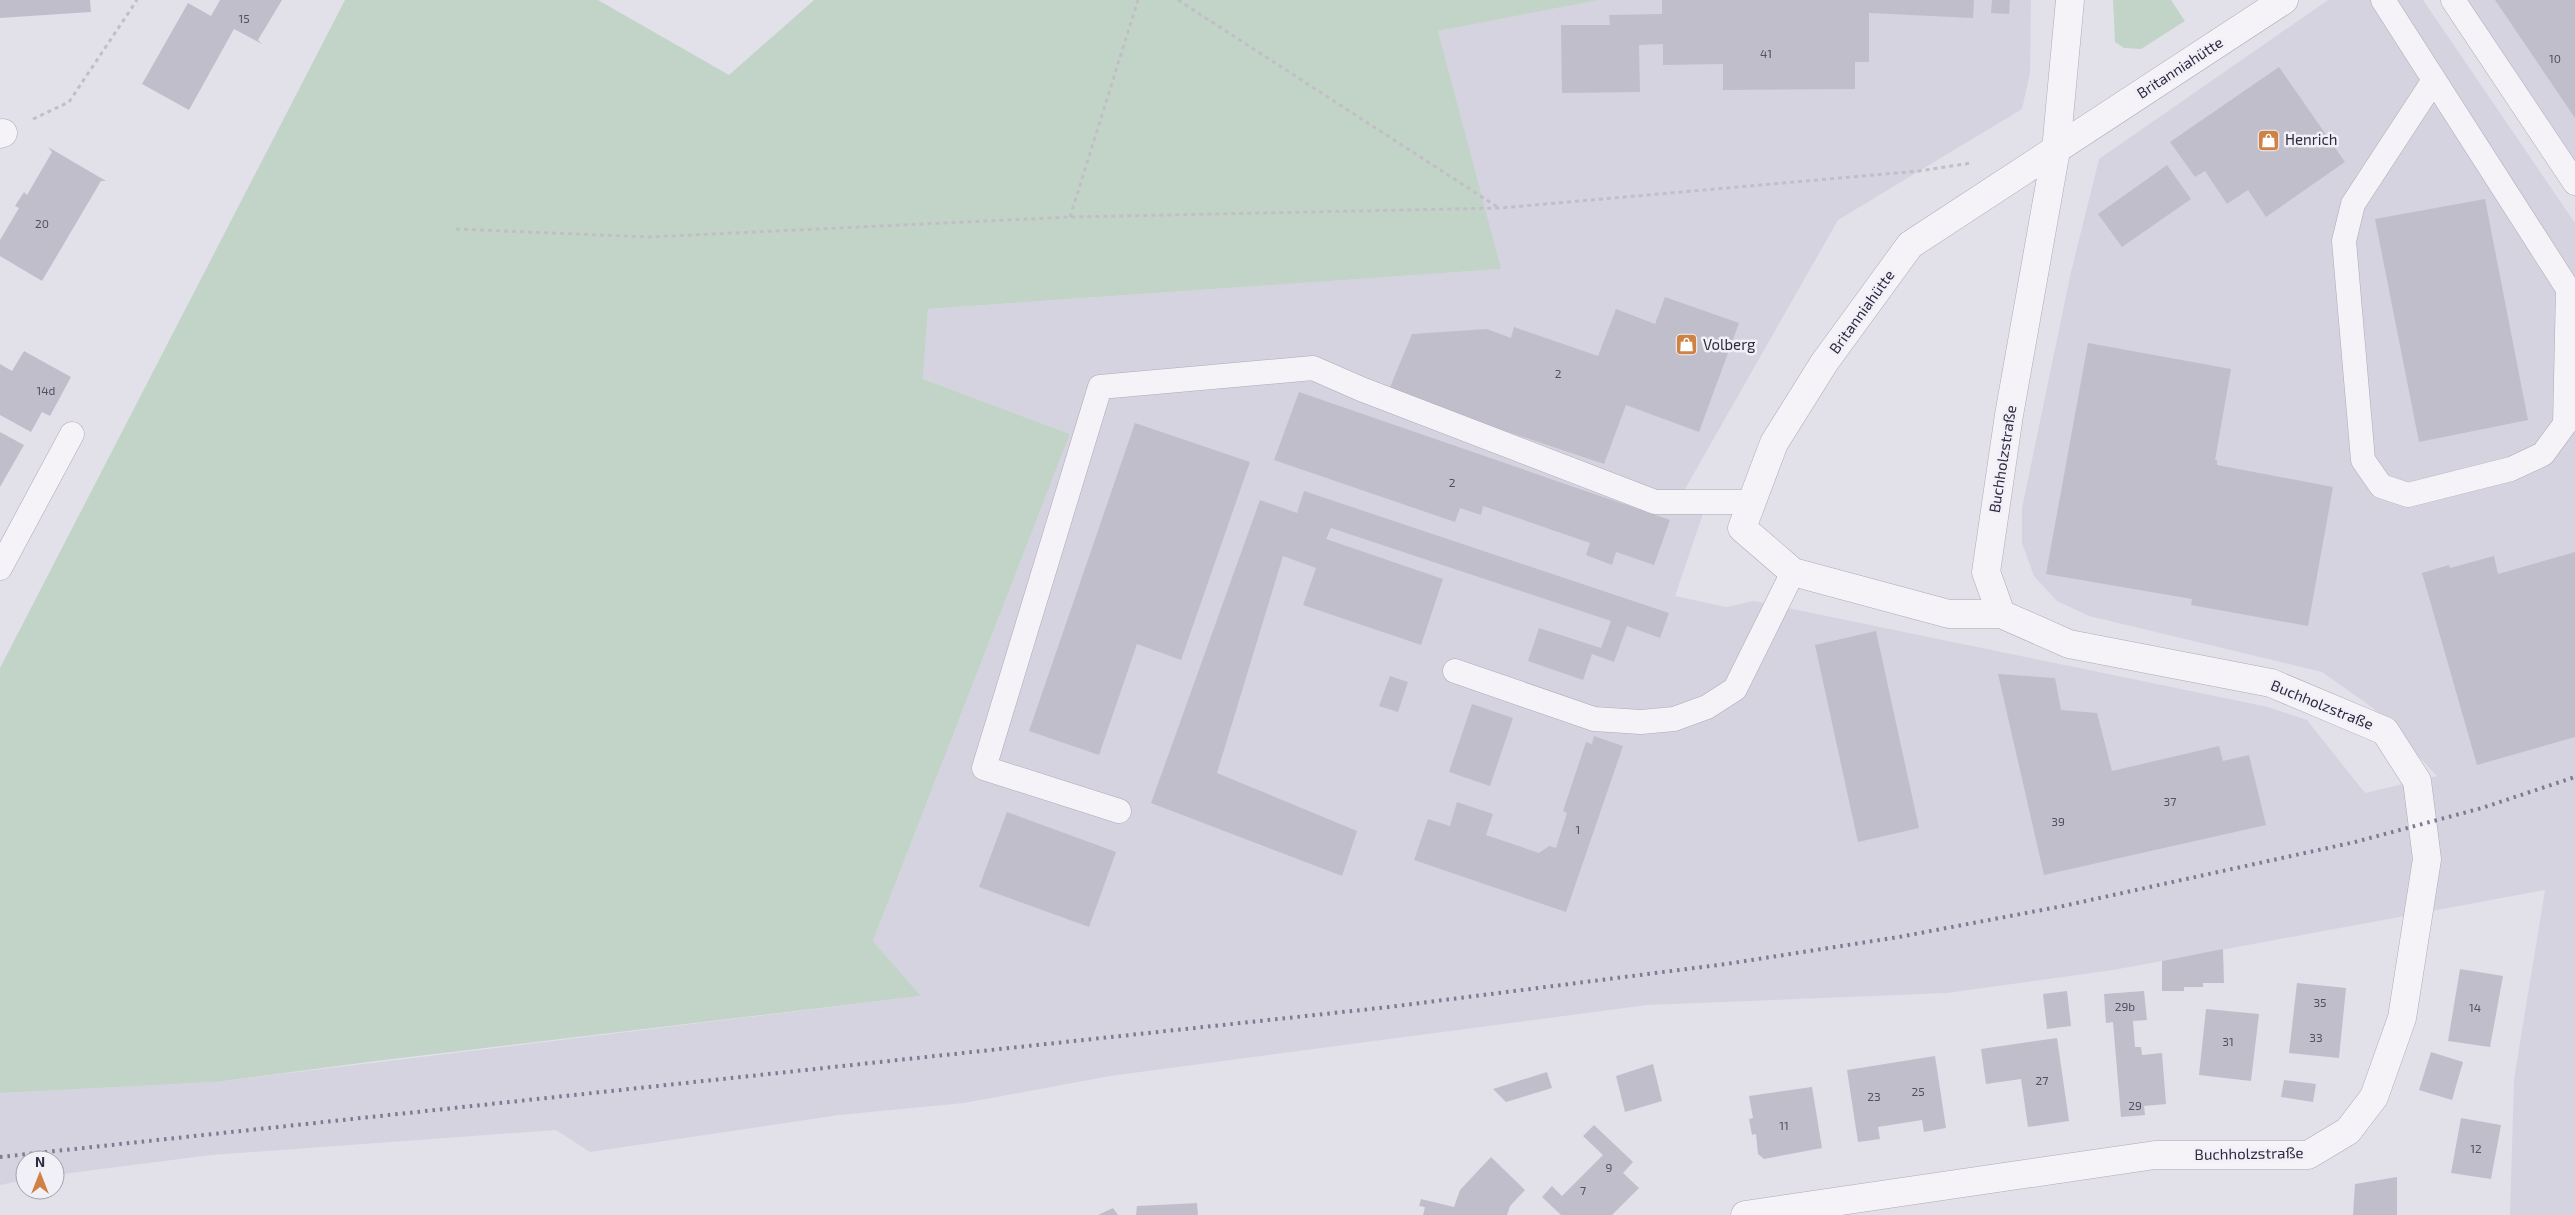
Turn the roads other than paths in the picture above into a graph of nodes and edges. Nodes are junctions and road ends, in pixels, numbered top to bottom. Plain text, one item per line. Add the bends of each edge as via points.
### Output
1 (2070, 0) edge
2 (2284, 0) edge
3 (2383, 0) edge
4 (2453, 0) edge
5 (2434, 80) junction
6 (2056, 150) junction
7 (2575, 183) edge
8 (72, 434) dead end
9 (1752, 502) junction
10 (0, 568) edge
11 (1793, 572) junction
12 (2001, 614) junction
13 (1455, 670) dead end
14 (1120, 811) dead end
15 (1745, 1215) edge

1 - 6 street, Buchholzstraße
2 - 6 street, Britanniahütte
3 - 5 lane
4 - 7 lane
5 - 5 lane via 2568,289 2565,424 2544,454 2511,470 2408,495 2381,486 2363,460 2344,241 2353,204
6 - 9 street, Britanniahütte via 1910,245 1824,364 1774,443
6 - 12 street, Buchholzstraße via 2009,414 1986,572
8 - 10 lane
9 - 11 street, Britanniahütte via 1742,528
9 - 14 lane via 1655,502 1313,368 1100,387 984,768
11 - 12 street, Britanniahütte via 1949,614
11 - 13 lane via 1735,689 1707,707 1674,719 1641,722 1594,719
12 - 15 street, Buchholzstraße via 2068,644 2271,684 2385,731 2417,781 2427,859 2402,1018 2374,1097 2348,1132 2308,1155 2155,1155

